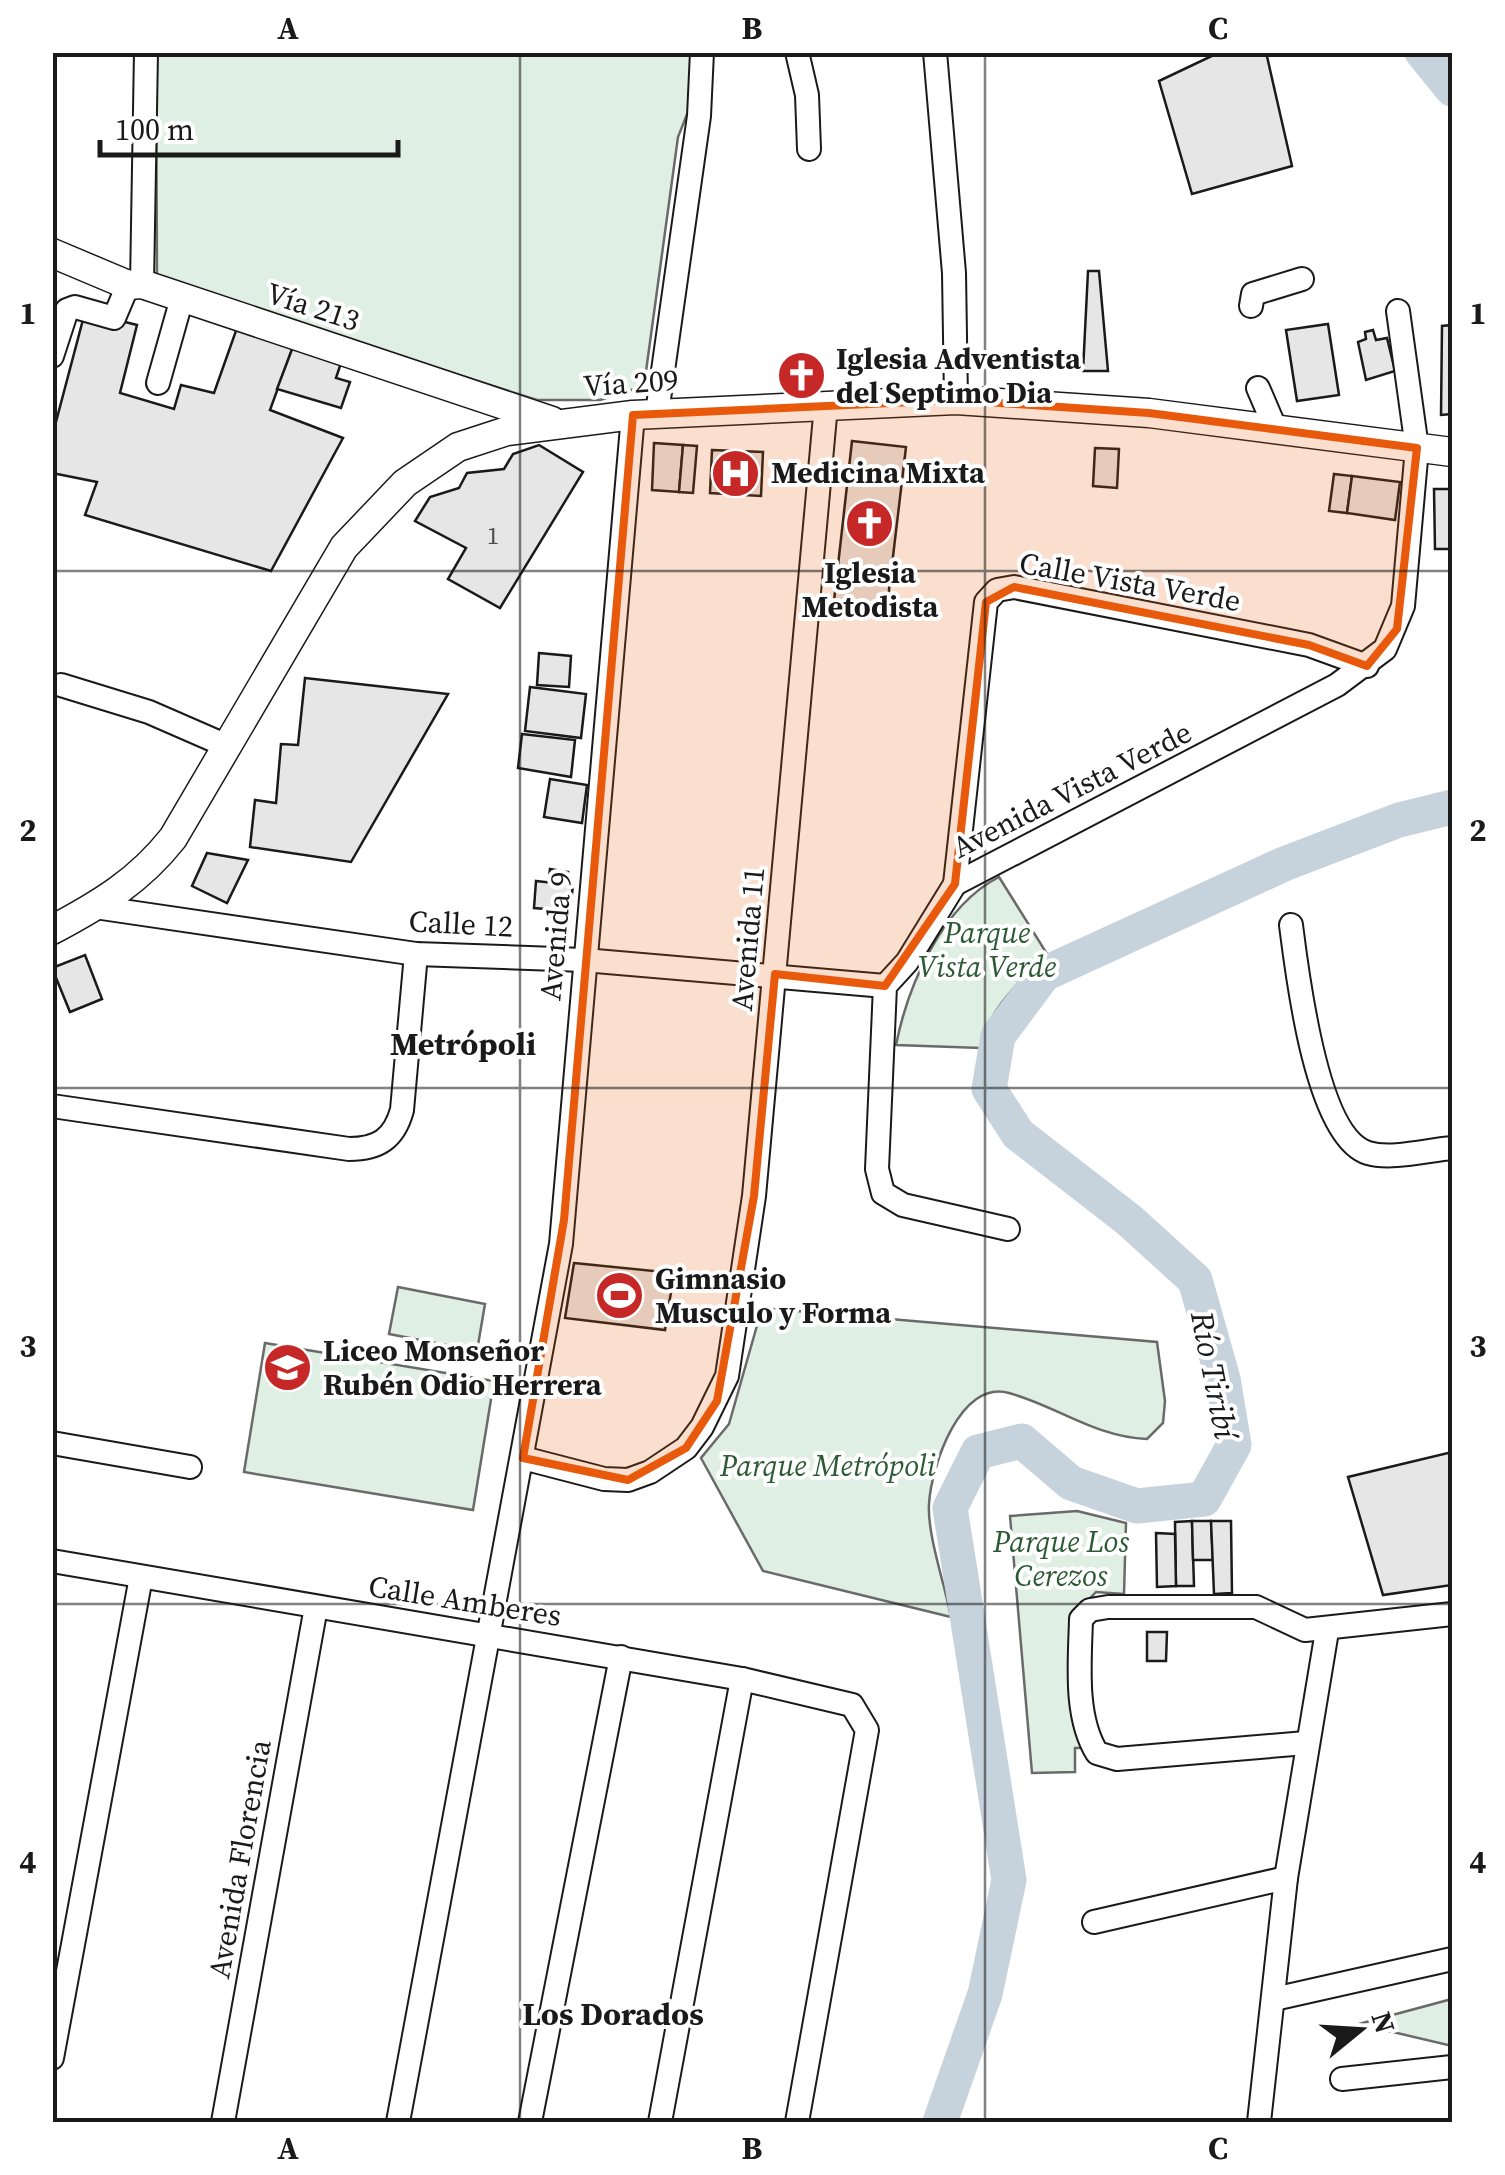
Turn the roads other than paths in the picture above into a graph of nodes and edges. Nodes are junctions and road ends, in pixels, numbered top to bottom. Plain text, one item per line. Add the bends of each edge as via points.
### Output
1 (146, 52) edge
2 (702, 52) edge
3 (797, 52) edge
4 (935, 52) edge
5 (809, 149) dead end
6 (52, 253) edge
7 (1302, 279) dead end
8 (135, 284) junction
9 (182, 298) junction
10 (1251, 306) dead end
11 (1398, 312) dead end
12 (52, 356) edge
13 (158, 383) dead end
14 (1258, 388) dead end
15 (956, 400) junction
16 (826, 405) junction
17 (644, 414) junction
18 (554, 422) junction
19 (1276, 430) junction
20 (1417, 448) junction
21 (1452, 452) edge
22 (1367, 666) junction
23 (61, 686) dead end
24 (227, 746) junction
25 (956, 884) junction
26 (95, 908) junction
27 (1292, 925) dead end
28 (52, 930) edge
29 (416, 954) junction
30 (584, 960) junction
31 (775, 974) junction
32 (885, 986) junction
33 (52, 1106) edge
34 (1452, 1148) edge
35 (1008, 1229) dead end
36 (52, 1443) edge
37 (523, 1458) junction
38 (190, 1467) dead end
39 (52, 1561) edge
40 (140, 1578) junction
41 (316, 1607) junction
42 (1452, 1614) edge
43 (1327, 1630) junction
44 (487, 1636) junction
45 (621, 1657) junction
46 (742, 1679) junction
47 (1306, 1743) junction
48 (1286, 1878) junction
49 (1094, 1922) dead end
50 (1452, 1960) edge
51 (1274, 1999) junction
52 (52, 2058) edge
53 (1452, 2067) edge
54 (1342, 2079) dead end
55 (223, 2122) edge
56 (398, 2122) edge
57 (530, 2122) edge
58 (660, 2122) edge
59 (797, 2122) edge
60 (1259, 2122) edge

1 - 8 street
2 - 17 street, Avenida 9 via 699,116
3 - 5 street
4 - 15 street via 954,273
6 - 8 main road, Vía 213
7 - 10 street via 1261,288
8 - 9 main road, Vía 213
8 - 12 street via 114,318 67,310
9 - 13 street
9 - 18 main road, Vía 213
11 - 20 street, Avenida Vista Verde
14 - 19 street
15 - 16 main road, Vía 209
15 - 19 main road, Vía 209 via 1149,413
16 - 17 main road, Vía 209
16 - 31 street, Avenida 11
17 - 18 main road, Vía 209
17 - 30 street, Avenida 9
18 - 24 main road, Vía 209 via 458,447 381,504 344,546
19 - 20 main road, Vía 209
20 - 21 main road, Vía 209
20 - 22 street, Avenida Vista Verde via 1403,606 1392,639
22 - 25 street, Avenida Vista Verde
22 - 25 street, Calle Vista Verde via 1308,645 1014,587 997,590 986,602
23 - 24 street via 148,712
24 - 26 main road, Vía 209 via 150,867
25 - 32 street, Avenida Vista Verde
26 - 28 main road, Vía 209
26 - 29 street, Calle 12
27 - 34 street via 1321,1082 1354,1146 1370,1154
29 - 30 street, Calle 12
29 - 33 street via 402,1110 383,1143 349,1148
30 - 31 street, Calle 12
30 - 37 street, Avenida 9 via 564,1220
31 - 32 street, Calle 12
31 - 37 street, Avenida 11 via 754,1196 727,1376 702,1427 672,1460 628,1480
32 - 35 street via 877,1169 883,1193 903,1205
36 - 38 street
37 - 44 street, Avenida 9
39 - 40 street, Calle Amberes
40 - 41 street, Calle Amberes
40 - 52 street
41 - 44 street, Calle Amberes
41 - 55 street, Avenida Florencia
42 - 43 street
43 - 47 street
43 - 47 street via 1304,1630 1256,1606 1108,1607 1081,1619 1080,1676 1087,1738 1096,1754 1117,1759
44 - 45 street, Calle Amberes
44 - 56 street, Avenida 9
45 - 46 street, Calle Amberes
45 - 57 street
46 - 58 street
46 - 59 street, Calle Amberes via 852,1705 867,1730
47 - 48 street
48 - 49 street
48 - 51 street
50 - 51 street
51 - 60 street
53 - 54 street

